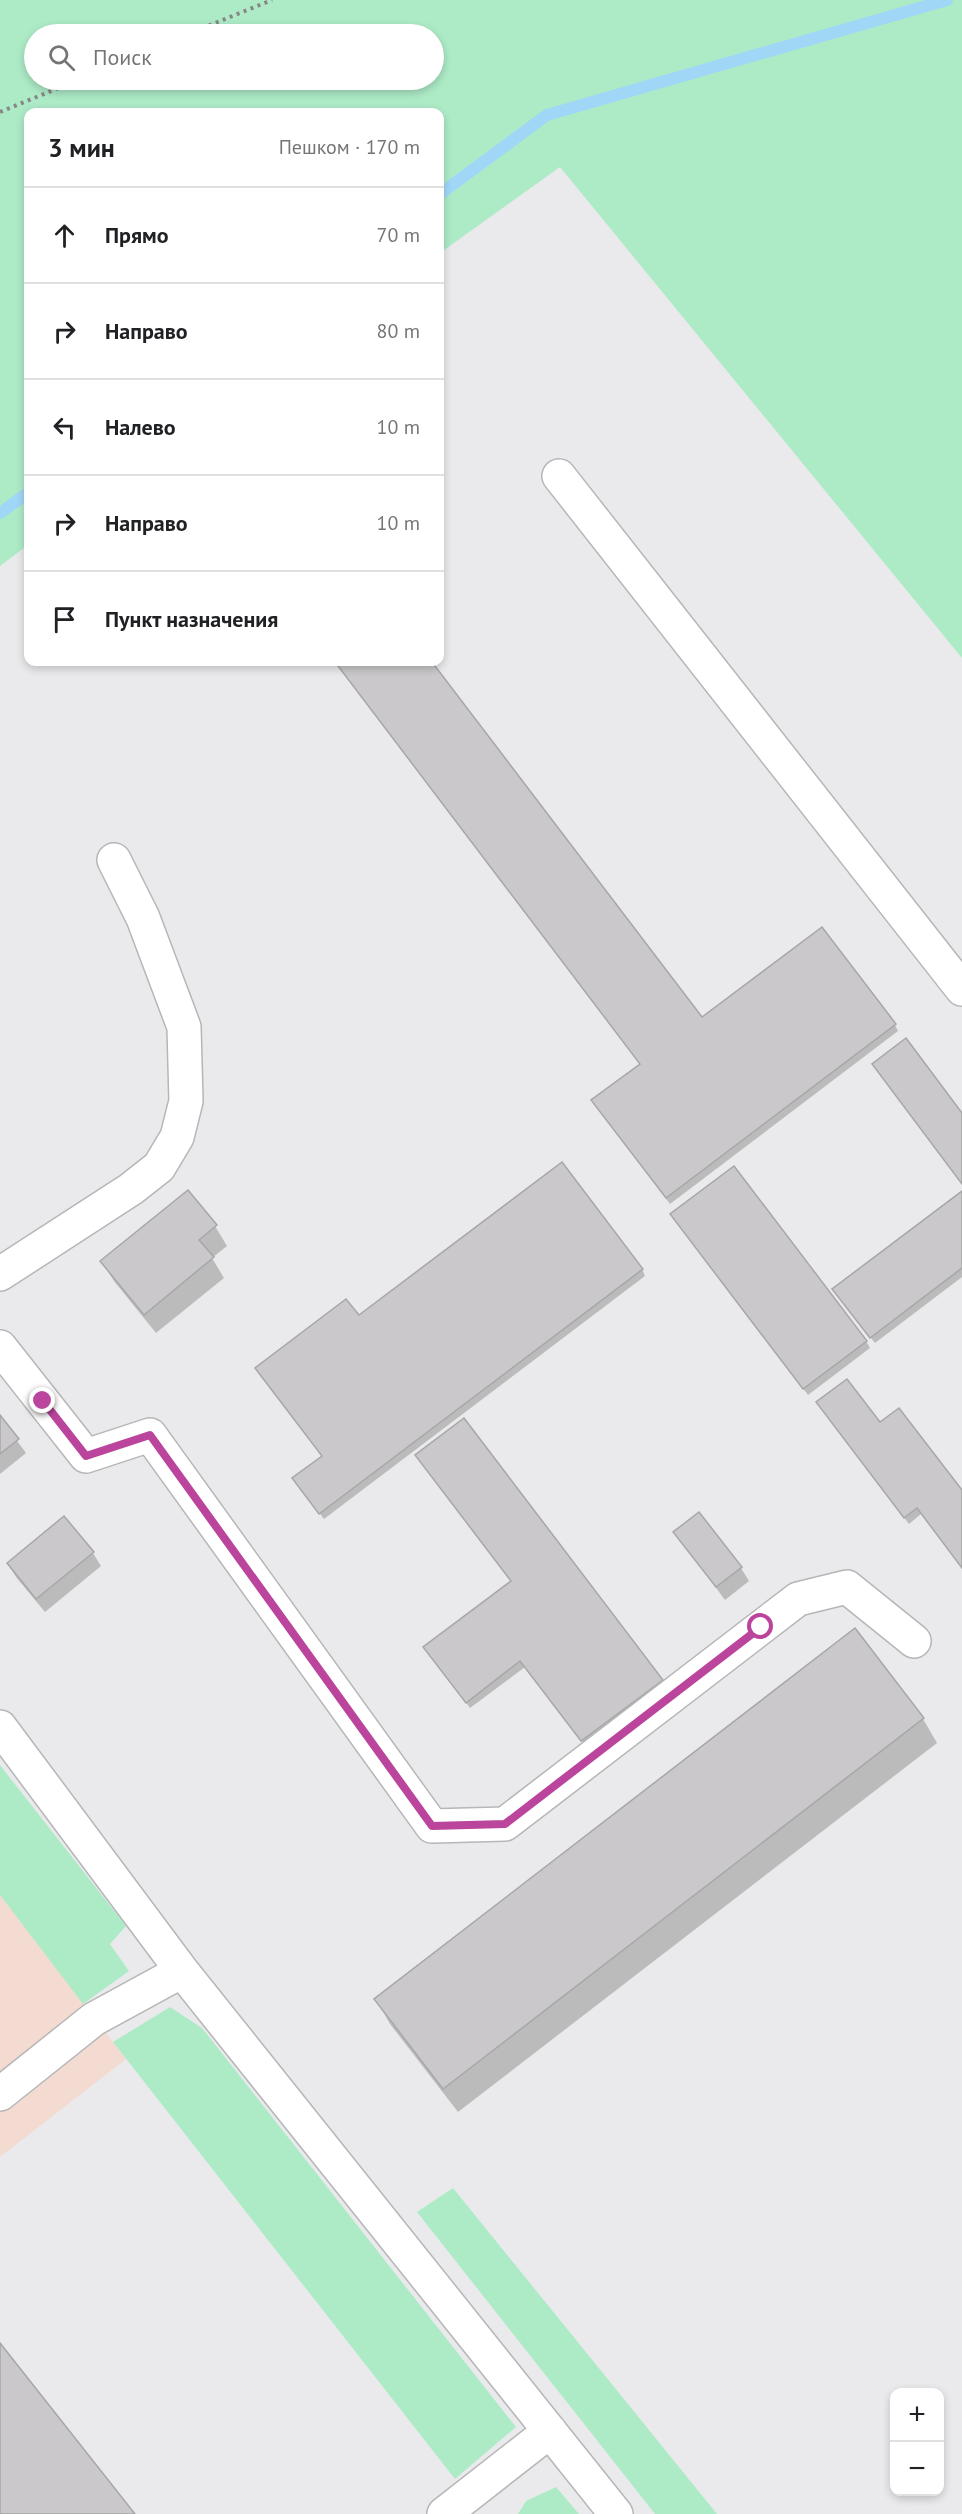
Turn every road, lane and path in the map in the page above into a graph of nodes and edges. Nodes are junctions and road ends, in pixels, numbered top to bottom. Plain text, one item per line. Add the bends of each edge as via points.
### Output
1 (273, 0) edge
2 (213, 24) edge
3 (54, 90) edge
4 (0, 112) edge
5 (559, 476) dead end
6 (114, 860) dead end
7 (962, 989) edge
8 (0, 1274) edge
9 (0, 1347) edge
10 (914, 1641) dead end
11 (0, 1727) edge
12 (182, 1971) junction
13 (0, 2094) edge
14 (550, 2431) junction
15 (444, 2514) edge
16 (616, 2514) edge

1 - 2 path
3 - 4 path
5 - 7 street
6 - 8 street via 143,918 184,1027 186,1101 177,1137 159,1167 131,1190
9 - 10 street via 86,1456 150,1435 432,1826 505,1824 798,1599 847,1587
11 - 12 street
12 - 13 street via 94,2019
12 - 14 street
14 - 15 street
14 - 16 street

